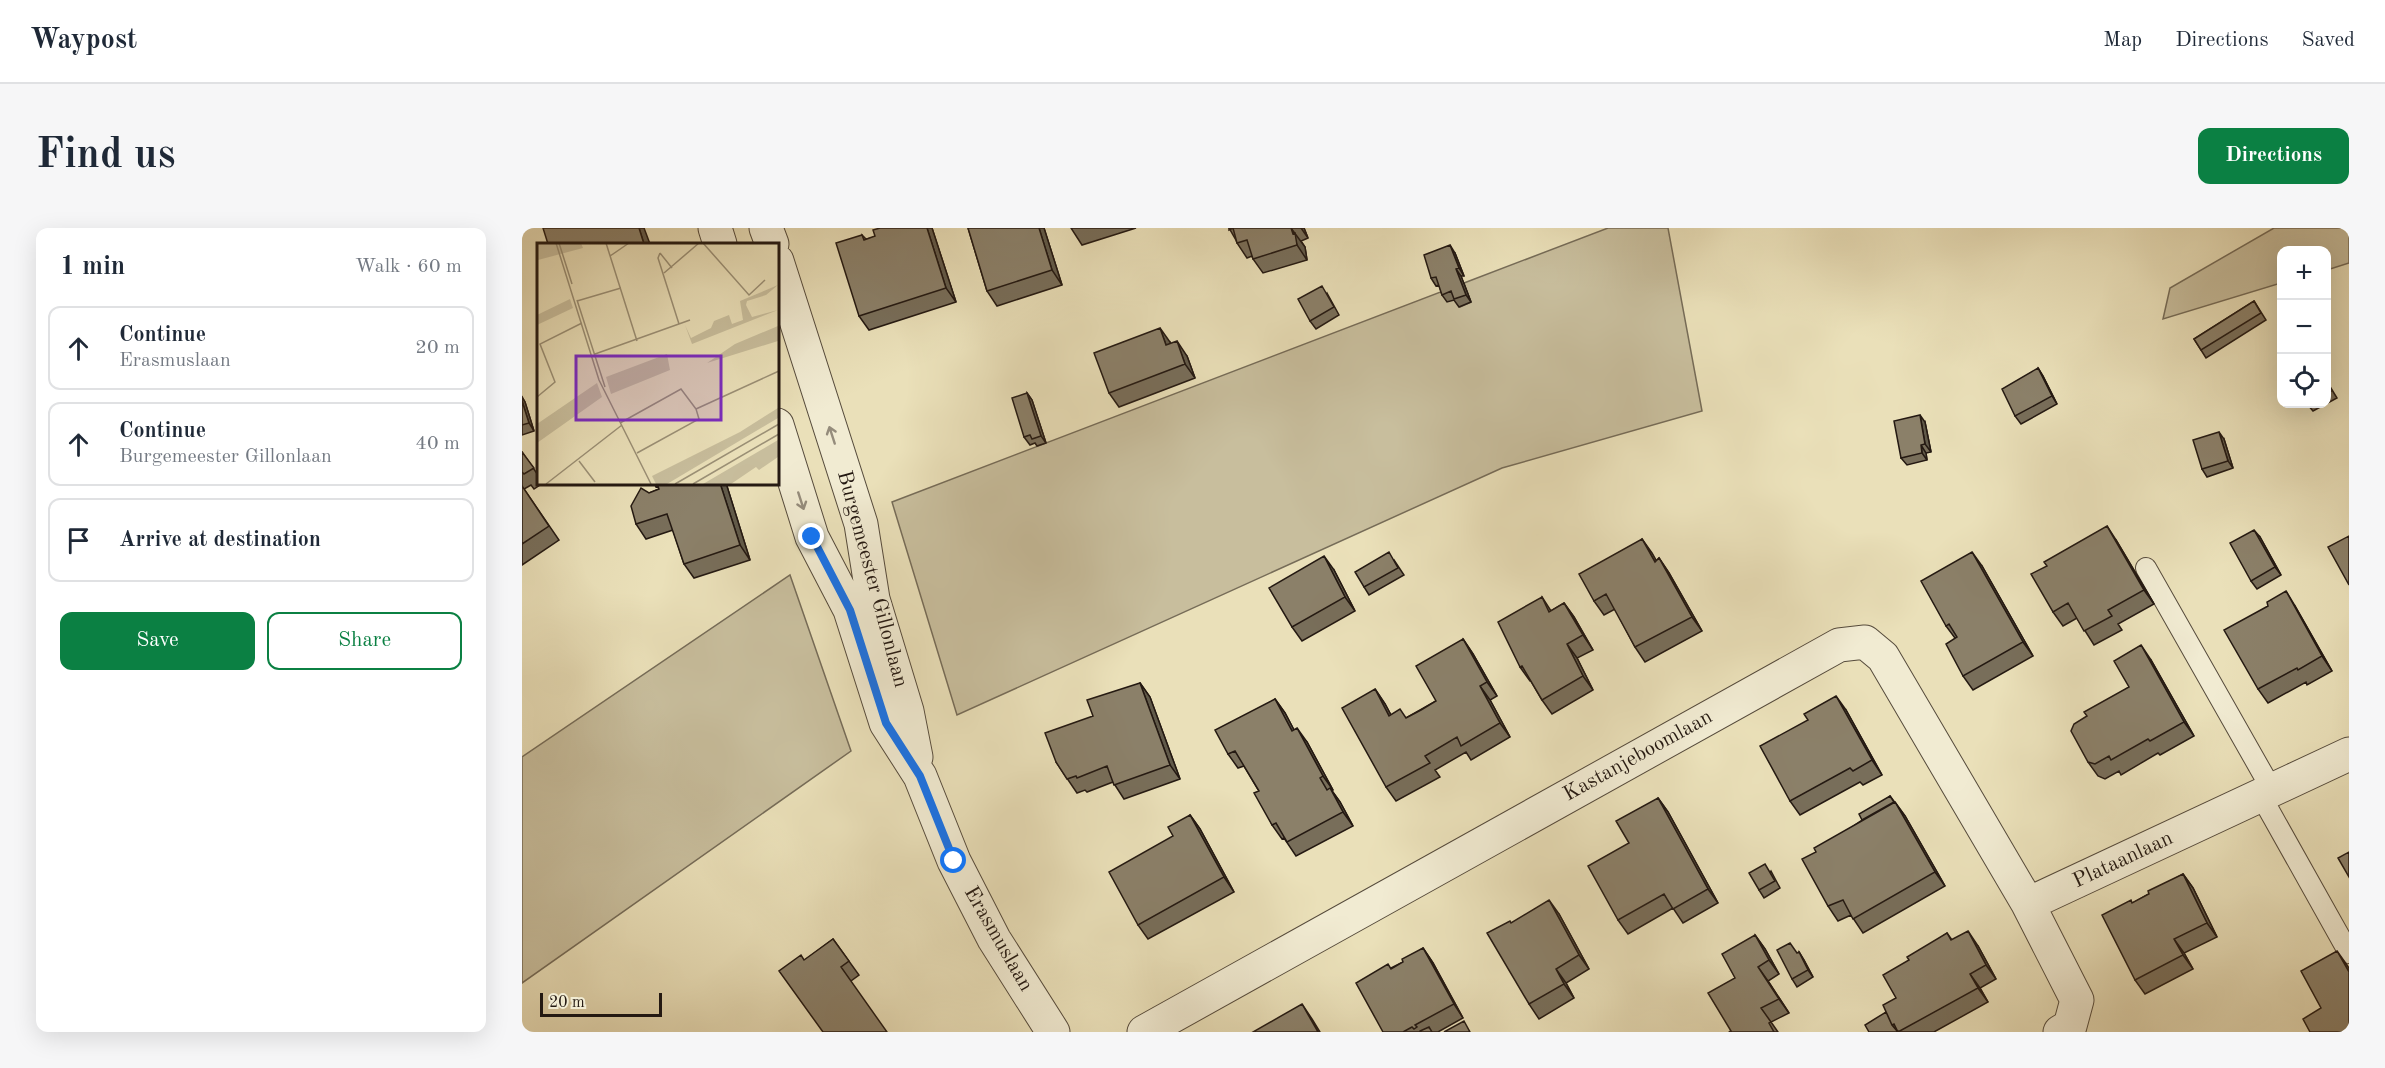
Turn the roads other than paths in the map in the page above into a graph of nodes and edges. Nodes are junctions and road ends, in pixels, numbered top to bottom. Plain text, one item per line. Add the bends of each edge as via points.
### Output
1 (715, 228) edge
2 (766, 228) edge
3 (720, 243) edge
4 (772, 243) edge
5 (778, 264) edge
6 (778, 428) edge
7 (2146, 568) dead end
8 (2349, 754) edge
9 (920, 776) junction
10 (2267, 793) junction
11 (2028, 904) junction
12 (2349, 953) edge
13 (1053, 1032) edge
14 (1144, 1032) edge
15 (2060, 1032) edge

1 - 3 street
2 - 4 street
9 -> 5 street, Burgemeester Gillonlaan via 907,711 873,599 861,524
6 -> 9 street, Burgemeester Gillonlaan via 812,537 850,610 886,723
7 - 10 lane
8 - 10 street, Plataanlaan
9 - 13 street, Erasmuslaan via 954,861 994,939
10 - 11 street, Plataanlaan
10 - 12 lane
11 - 14 street, Kastanjeboomlaan via 1883,657 1865,642 1839,645
11 - 15 street via 2077,1000 2070,1026

